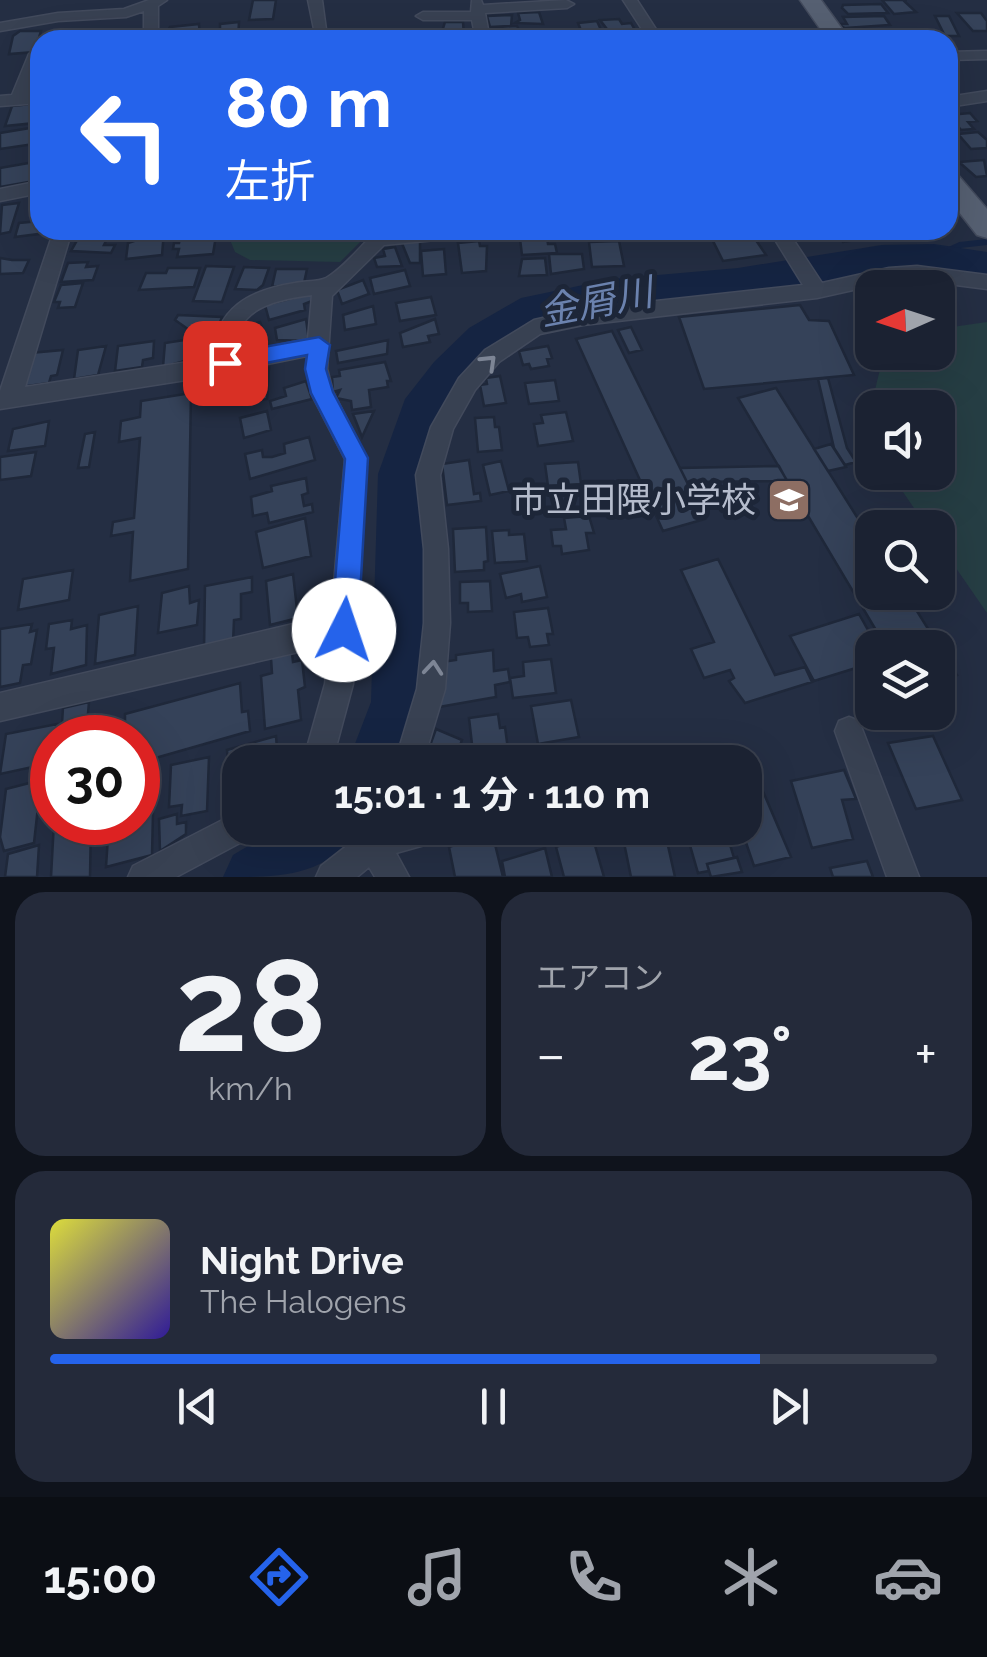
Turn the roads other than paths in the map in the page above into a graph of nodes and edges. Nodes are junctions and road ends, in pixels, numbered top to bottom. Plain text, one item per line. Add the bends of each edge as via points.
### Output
1 (51, 0) edge
2 (315, 0) edge
3 (630, 0) edge
4 (810, 0) edge
5 (156, 2) edge
6 (568, 4) dead end
7 (477, 8) edge
8 (423, 16) dead end
9 (34, 22) junction
10 (0, 27) edge
11 (152, 30) edge
12 (321, 30) edge
13 (650, 30) edge
14 (832, 30) edge
15 (30, 68) edge
16 (987, 96) edge
17 (30, 99) edge
18 (0, 100) edge
19 (18, 100) junction
20 (958, 100) edge
21 (30, 189) edge
22 (958, 190) edge
23 (0, 194) edge
24 (982, 214) edge
25 (60, 240) edge
26 (379, 240) edge
27 (784, 240) edge
28 (987, 282) edge
29 (330, 286) junction
30 (814, 287) junction
31 (319, 345) junction
32 (225, 363) junction
33 (5, 399) edge
34 (344, 630) junction
35 (0, 707) edge
36 (849, 730) dead end
37 (322, 745) edge
38 (414, 745) edge
39 (222, 836) edge
40 (362, 845) edge
41 (378, 845) edge
42 (144, 877) edge
43 (332, 877) edge
44 (392, 877) edge
45 (904, 877) edge

1 - 9 street
2 - 12 street
3 - 13 street
4 - 14 main road
5 - 9 street via 126,13
5 - 11 street
6 - 7 street
7 - 8 street
9 - 10 street
15 - 19 street
16 - 20 street
17 - 19 street
18 - 19 street
21 - 23 street
22 - 24 main road
25 - 33 street
26 - 29 street
27 - 30 street
28 - 30 street via 916,273
29 - 31 street via 322,293
29 - 32 street via 251,302 230,320 222,341
38 -> 30 street via 431,689 437,622 428,476 442,427 492,356 534,328 584,317
31 - 32 street
31 - 34 street via 322,393 356,458
32 - 33 street
34 - 35 street via 310,632
34 - 37 street
36 - 45 street
39 - 42 street
40 - 43 street
41 - 44 street

